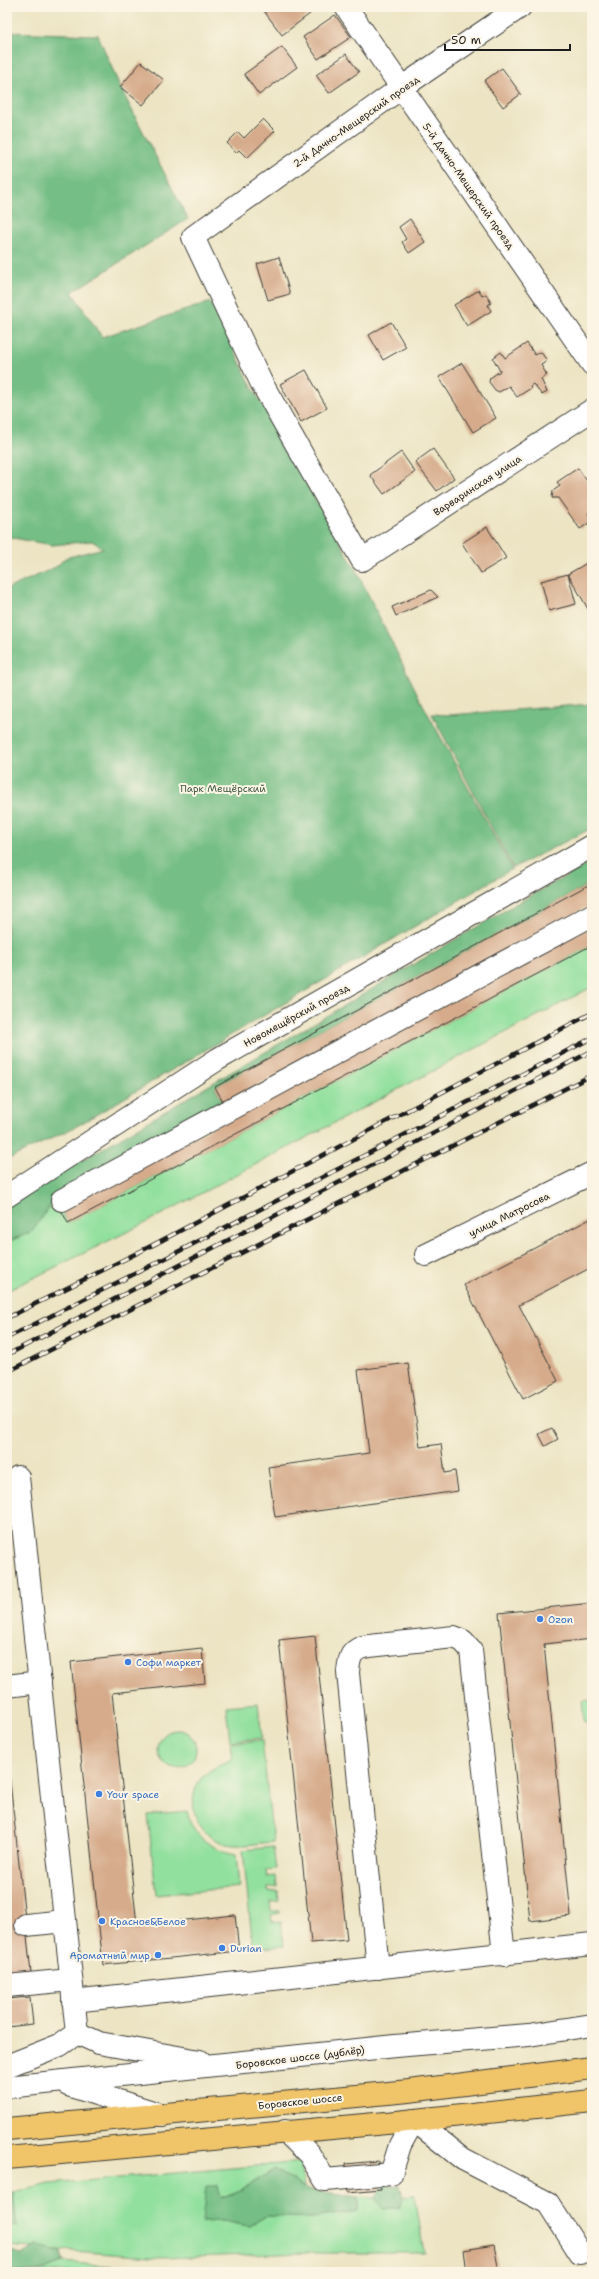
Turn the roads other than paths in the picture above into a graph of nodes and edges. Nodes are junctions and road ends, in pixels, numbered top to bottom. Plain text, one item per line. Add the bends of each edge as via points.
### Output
1 (346, 7) edge
2 (520, 7) edge
3 (401, 88) junction
4 (592, 364) edge
5 (592, 410) edge
6 (362, 560) joint
7 (592, 846) edge
8 (592, 916) edge
9 (592, 1173) edge
10 (7, 1196) edge
11 (62, 1200) dead end
12 (426, 1254) dead end
13 (18, 1478) dead end
14 (40, 1682) junction
15 (7, 1686) edge
16 (65, 1921) junction
17 (26, 1925) dead end
18 (592, 1944) edge
19 (504, 1955) junction
20 (378, 1968) junction
21 (7, 1986) edge
22 (72, 1990) junction
23 (592, 2025) edge
24 (77, 2033) junction
25 (529, 2035) junction
26 (592, 2038) edge
27 (7, 2066) edge
28 (225, 2066) junction
29 (592, 2068) edge
30 (60, 2082) junction
31 (7, 2087) edge
32 (592, 2101) edge
33 (162, 2114) junction
34 (414, 2120) junction
35 (7, 2129) edge
36 (284, 2131) junction
37 (7, 2158) edge
38 (580, 2253) dead end

1 - 3 street, 5-й Дачно-Мещерский проезд
2 - 3 street, 2-й Дачно-Мещерский проезд
3 - 4 street, 5-й Дачно-Мещерский проезд
3 - 6 street, 2-й Дачно-Мещерский проезд via 193,237 261,382
5 - 6 street, Варваринская улица
7 - 10 street, Новомещёрский проезд via 218,1059
8 - 11 street
9 - 12 street, улица Матросова
13 - 14 street
14 - 15 street
14 - 16 street
16 - 17 street
16 - 22 street
18 - 19 street
19 - 20 street
19 - 20 street via 471,1650 463,1641 454,1637 360,1647 352,1652 348,1659
20 - 22 street
21 - 22 street
22 - 24 street
23 - 25 street, Боровское шоссе (дублёр)
24 - 27 street via 60,2045
24 - 28 street via 99,2043
25 - 26 street
25 - 28 street, Боровское шоссе (дублёр) via 395,2046
28 - 30 street, Боровское шоссе (дублёр)
29 - 33 main road, Боровское шоссе via 409,2091
30 - 31 street, Боровское шоссе (дублёр)
30 - 33 street
32 - 34 main road
33 - 35 main road, Боровское шоссе
34 - 36 main road
34 - 36 street via 400,2145 391,2174 384,2175 324,2180 309,2154
34 - 38 street via 463,2159 548,2203
36 - 37 main road

